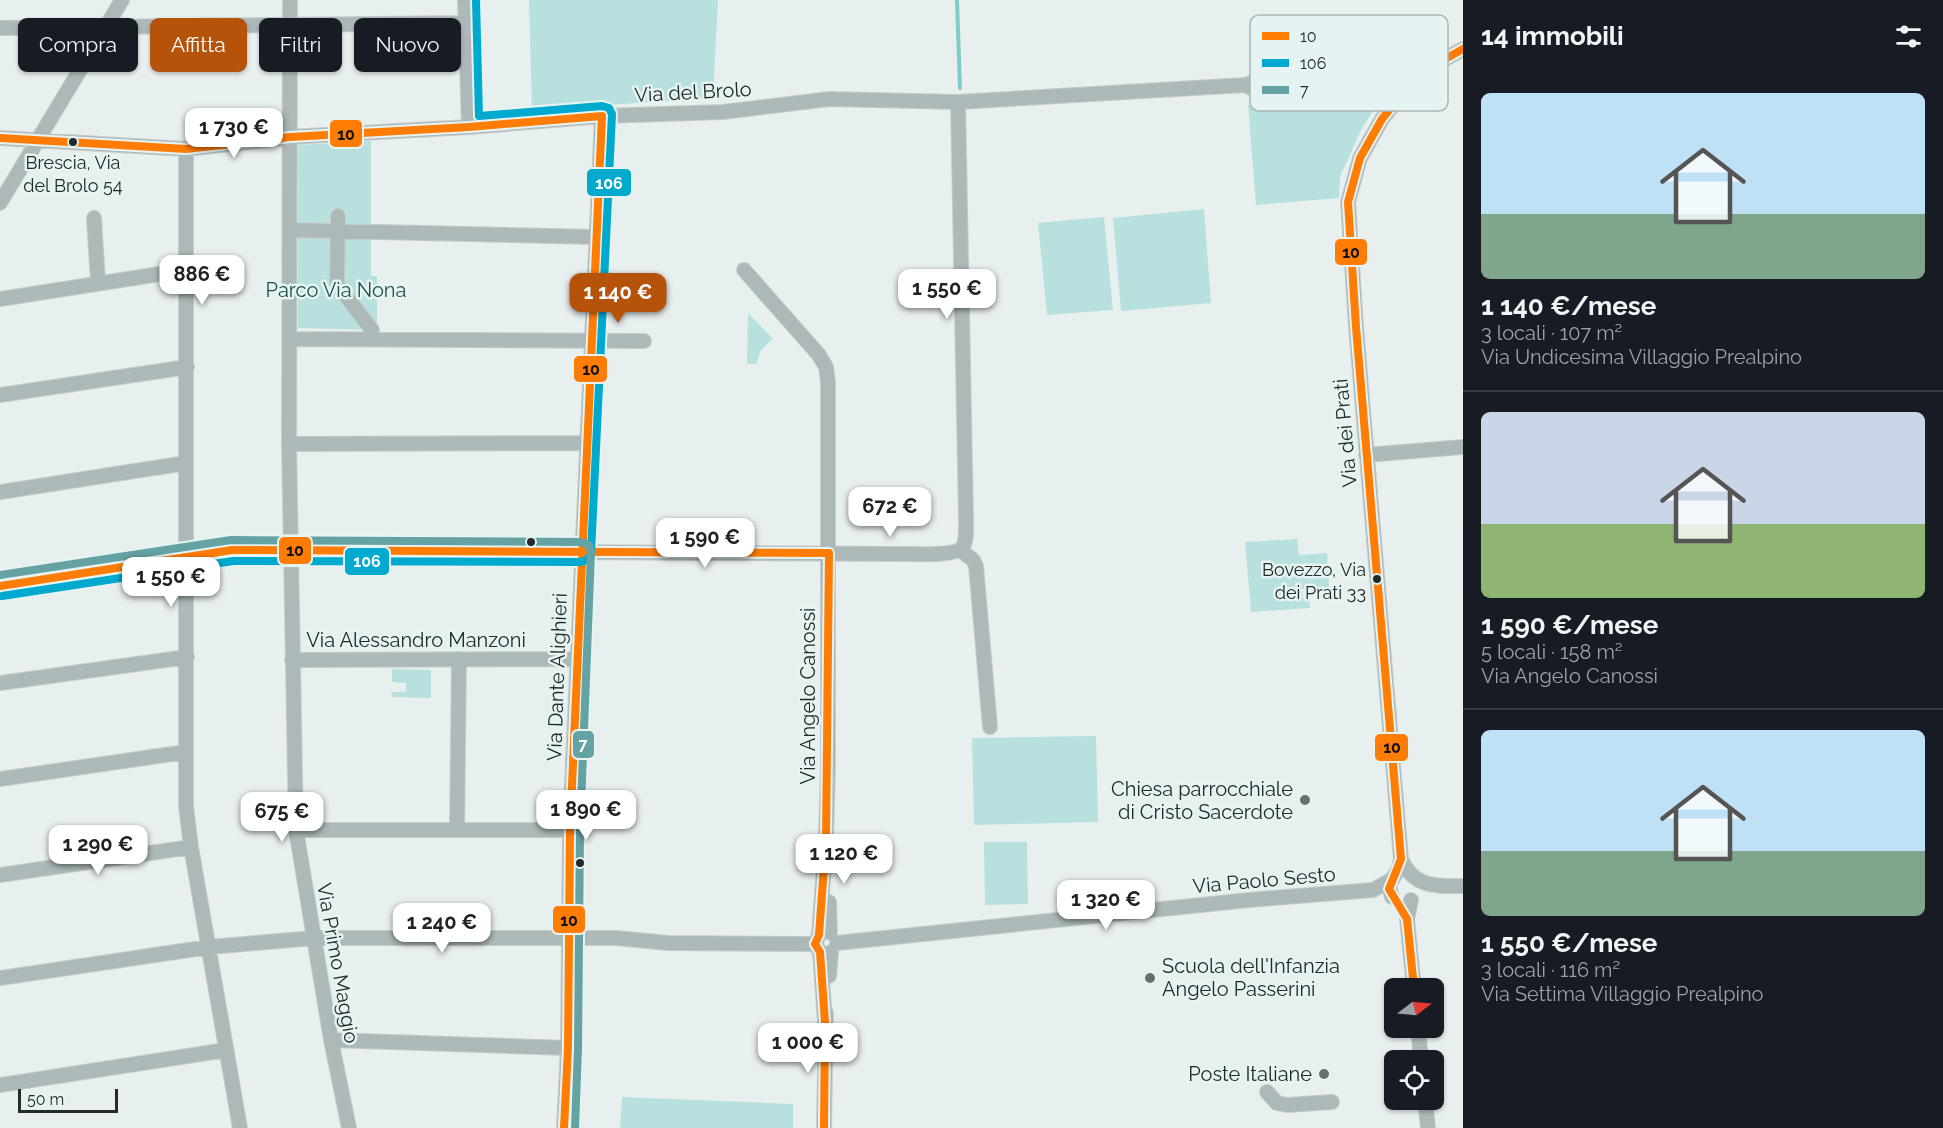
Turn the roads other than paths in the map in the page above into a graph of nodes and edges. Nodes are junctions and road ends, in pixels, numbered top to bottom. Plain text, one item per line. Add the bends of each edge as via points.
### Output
1 (122, 0) edge
2 (290, 0) edge
3 (465, 0) edge
4 (111, 18) edge
5 (290, 18) edge
6 (466, 23) junction
7 (342, 24) edge
8 (259, 25) edge
9 (138, 26) edge
10 (0, 28) edge
11 (18, 28) edge
12 (1463, 49) edge
13 (1448, 57) edge
14 (79, 72) edge
15 (290, 72) edge
16 (1250, 87) edge
17 (958, 102) junction
18 (1389, 111) edge
19 (602, 116) junction
20 (469, 127) junction
21 (290, 137) junction
22 (0, 138) edge
23 (38, 142) junction
24 (186, 149) junction
25 (0, 203) edge
26 (338, 216) dead end
27 (94, 218) dead end
28 (290, 230) junction
29 (338, 231) junction
30 (596, 237) junction
31 (185, 270) junction
32 (744, 270) dead end
33 (98, 282) junction
34 (0, 299) edge
35 (372, 330) dead end
36 (290, 339) junction
37 (591, 339) junction
38 (644, 341) dead end
39 (188, 367) junction
40 (0, 395) edge
41 (586, 443) junction
42 (289, 444) junction
43 (1463, 447) edge
44 (1366, 455) junction
45 (186, 463) junction
46 (0, 492) edge
47 (291, 551) junction
48 (956, 551) junction
49 (581, 552) junction
50 (829, 553) junction
51 (187, 558) junction
52 (0, 586) edge
53 (187, 657) junction
54 (459, 659) junction
55 (577, 659) junction
56 (292, 660) junction
57 (0, 683) edge
58 (990, 727) dead end
59 (186, 752) junction
60 (0, 779) edge
61 (296, 830) junction
62 (457, 830) junction
63 (570, 830) junction
64 (191, 846) junction
65 (0, 875) edge
66 (1402, 877) junction
67 (1438, 886) junction
68 (1463, 886) edge
69 (1372, 890) junction
70 (1404, 899) junction
71 (314, 938) junction
72 (569, 938) junction
73 (825, 943) junction
74 (209, 947) junction
75 (0, 978) edge
76 (1413, 978) edge
77 (332, 1040) junction
78 (568, 1048) junction
79 (226, 1050) junction
80 (0, 1085) edge
81 (1268, 1092) dead end
82 (1332, 1102) dead end
83 (1426, 1110) edge
84 (240, 1128) edge
85 (349, 1128) edge
86 (564, 1128) edge
87 (824, 1128) edge
88 (1428, 1128) edge

1 - 4 street
2 - 5 street, Via Primo Maggio
3 - 6 street
6 - 7 street
6 - 20 street
8 - 9 street
10 - 11 street
12 - 13 street, Via dei Prati
14 - 23 street
15 - 21 street, Via Primo Maggio
16 - 17 street, Via del Brolo
17 - 19 street, Via del Brolo via 829,99 723,112
17 - 48 street via 966,519 963,545
18 - 44 street, Via dei Prati via 1360,158 1348,202
19 - 20 street, Via del Brolo
19 - 30 street, Via Dante Alighieri
20 - 21 street, Via del Brolo
21 - 24 street, Via del Brolo
21 - 28 street, Via Primo Maggio
22 - 23 street, Via del Brolo
23 - 24 street, Via del Brolo
23 - 25 street
24 - 31 street
26 - 29 street
27 - 33 street
28 - 29 street
28 - 36 street, Via Primo Maggio
29 - 30 street
29 - 35 street via 337,284
30 - 37 street, Via Dante Alighieri
31 - 33 street
31 - 39 street
32 - 50 street, Via Angelo Canossi via 826,367
33 - 34 street
36 - 37 street
36 - 42 street, Via Primo Maggio
37 - 38 street
37 - 41 street, Via Dante Alighieri
39 - 40 street
39 - 45 street
41 - 42 street
41 - 49 street, Via Dante Alighieri
42 - 47 street, Via Primo Maggio
43 - 44 street
44 - 66 street, Via dei Prati
45 - 46 street
45 - 51 street
47 - 49 street
47 - 51 street via 232,550
47 - 56 street, Via Primo Maggio
48 - 50 street
48 - 58 street via 976,566
49 - 50 street
49 - 55 street, Via Dante Alighieri
50 - 73 street, Via Angelo Canossi
51 - 52 street
51 - 53 street
53 - 57 street
53 - 59 street
54 - 55 street, Via Alessandro Manzoni
54 - 56 street, Via Alessandro Manzoni
54 - 62 street
55 - 63 street, Via Dante Alighieri
56 - 61 street, Via Primo Maggio
59 - 60 street
59 - 64 street
61 - 62 street
61 - 71 street, Via Primo Maggio
62 - 63 street
63 - 72 street, Via Dante Alighieri
64 - 65 street
64 - 74 street
66 - 67 street
66 - 69 street, Via Paolo Sesto
66 - 70 street, Via dei Prati via 1389,889
66 - 70 street, Via dei Prati via 1418,886
67 - 68 street
67 - 70 street
69 - 70 street, Via Paolo Sesto
69 - 73 street, Via Paolo Sesto
70 - 76 street, Via dei Prati
71 - 72 street, Via Paolo Sesto
71 - 74 street, Via Paolo Sesto
71 - 77 street, Via Primo Maggio
72 - 73 street, Via Paolo Sesto via 668,943
72 - 78 street, Via Dante Alighieri
73 - 87 street, Via Angelo Canossi
74 - 75 street, Via Paolo Sesto
74 - 79 street
77 - 78 street
77 - 85 street, Via Primo Maggio
78 - 86 street, Via Dante Alighieri
79 - 80 street
79 - 84 street
81 - 82 street via 1277,1103 1287,1105
83 - 88 street

